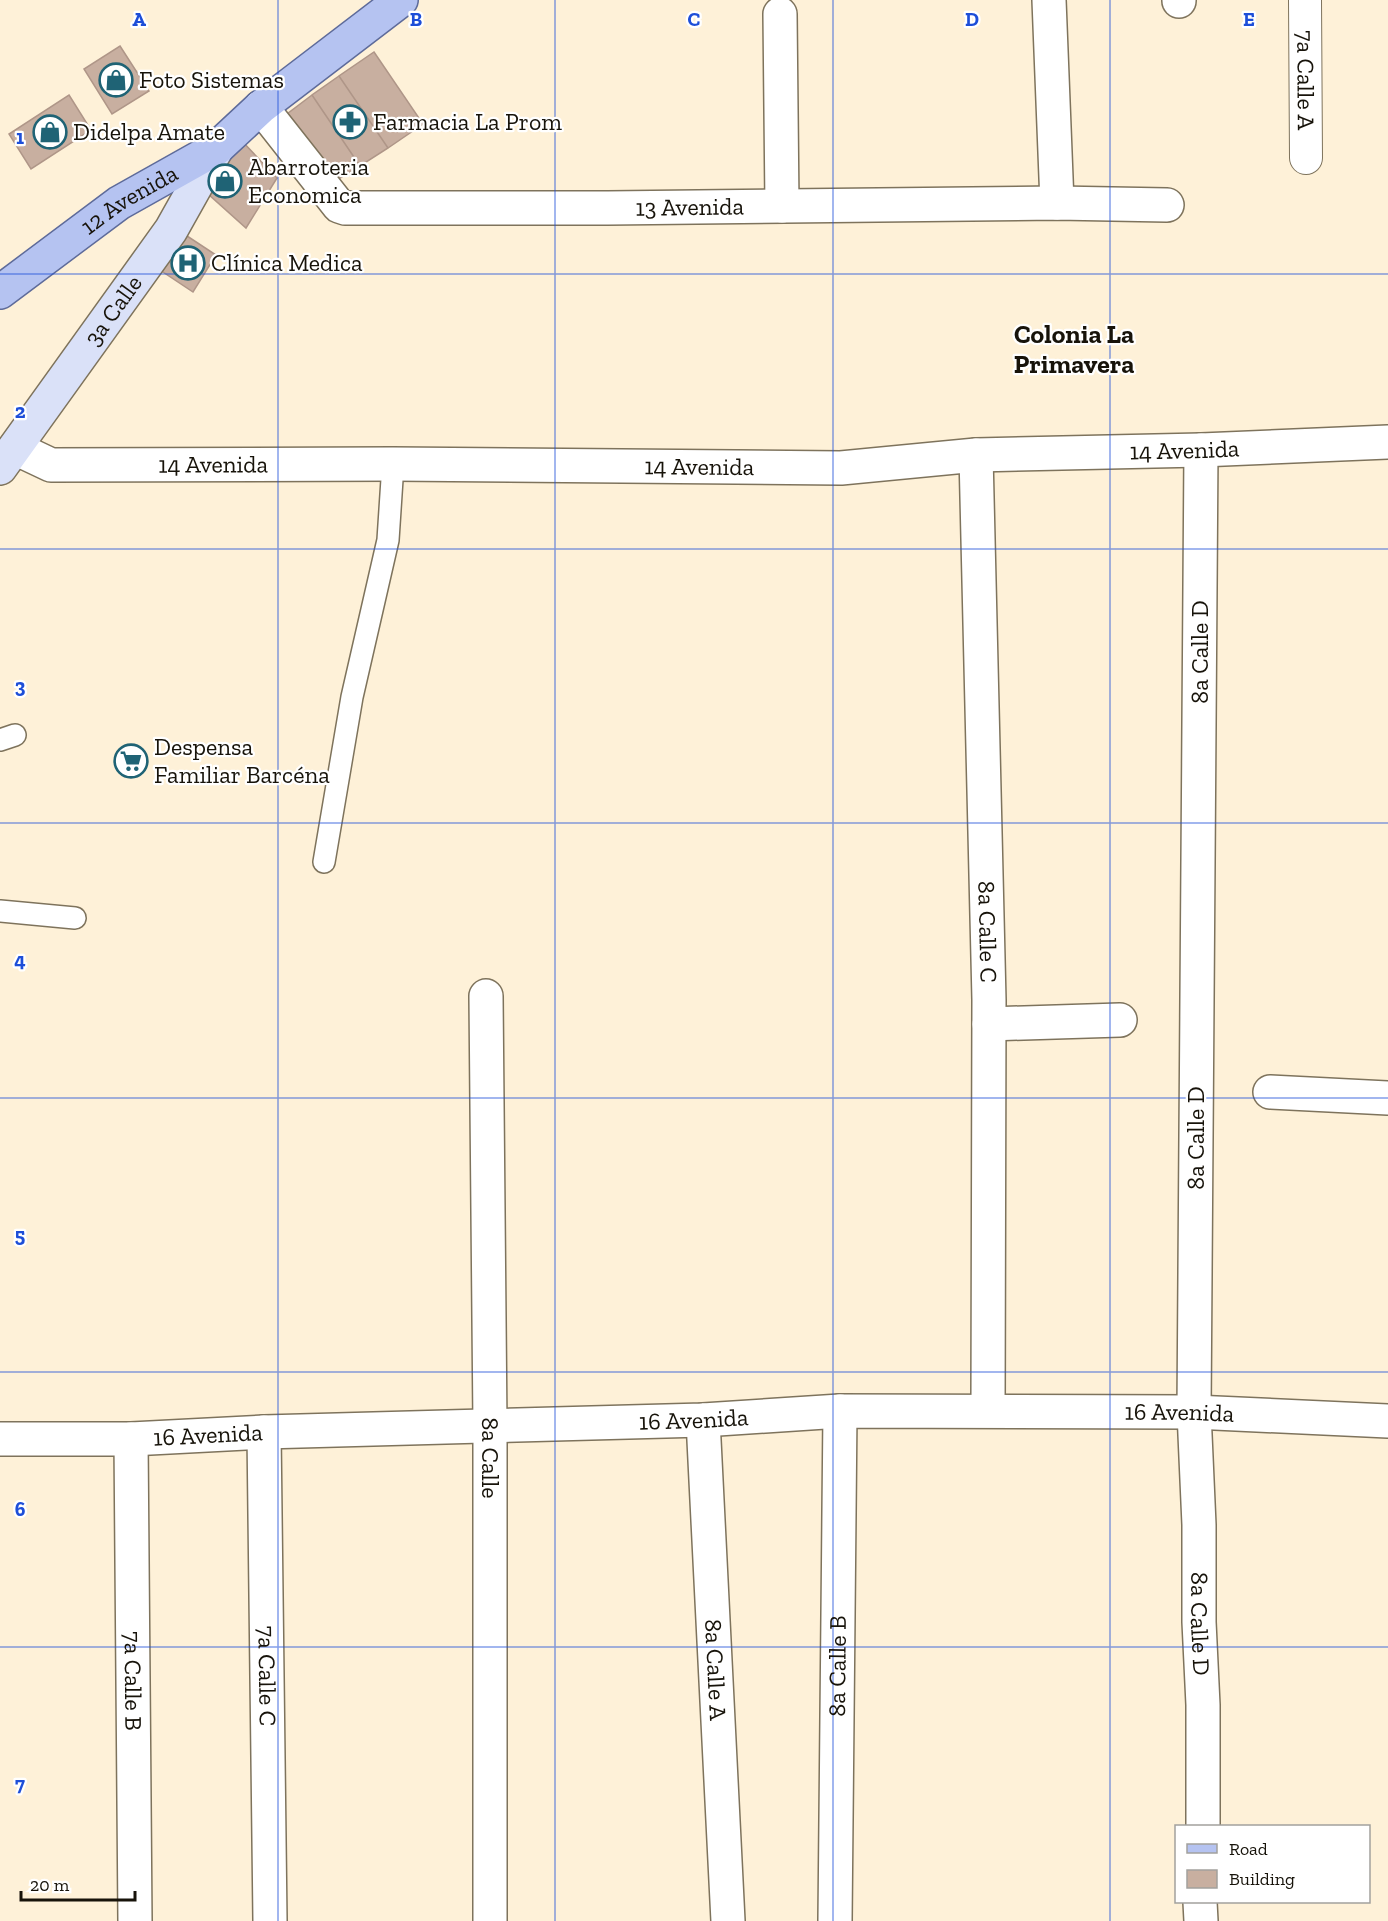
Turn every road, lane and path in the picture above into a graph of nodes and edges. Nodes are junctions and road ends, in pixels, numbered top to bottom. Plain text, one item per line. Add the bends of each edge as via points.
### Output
1 (401, 0) edge
2 (1049, 0) edge
3 (1305, 0) edge
4 (780, 14) dead end
5 (261, 107) junction
6 (217, 148) junction
7 (1306, 158) dead end
8 (1057, 203) junction
9 (1167, 205) dead end
10 (782, 206) junction
11 (0, 292) edge
12 (1388, 442) edge
13 (1201, 450) junction
14 (976, 455) junction
15 (7, 458) edge
16 (393, 464) junction
17 (324, 862) dead end
18 (0, 911) edge
19 (75, 918) dead end
20 (486, 996) dead end
21 (1120, 1020) dead end
22 (989, 1024) junction
23 (1270, 1092) dead end
24 (1388, 1098) edge
25 (988, 1410) junction
26 (840, 1411) junction
27 (1194, 1412) junction
28 (703, 1420) junction
29 (1388, 1421) edge
30 (490, 1426) junction
31 (264, 1432) junction
32 (0, 1439) edge
33 (131, 1439) junction
34 (1203, 1825) edge
35 (1200, 1903) edge
36 (135, 1921) edge
37 (270, 1921) edge
38 (490, 1921) edge
39 (728, 1921) edge
40 (835, 1921) edge
41 (1201, 1921) edge

1 - 5 main road, 12 Avenida
2 - 8 street
3 - 7 street, 7a Calle A
4 - 10 street
5 - 6 main road, 12 Avenida
5 - 10 street, 13 Avenida via 339,206 345,208
6 - 11 main road, 12 Avenida via 119,203
6 - 15 main road, 3a Calle via 171,230
8 - 9 street, 13 Avenida
8 - 10 street, 13 Avenida
12 - 13 street, 14 Avenida
13 - 14 street, 14 Avenida
13 - 27 street, 8a Calle D
14 - 16 street, 14 Avenida via 841,468
14 - 22 street, 8a Calle C
15 - 16 street, 14 Avenida via 51,465
16 - 17 lane via 388,540 352,697
18 - 19 lane
20 - 30 street, 8a Calle
21 - 22 street
22 - 25 street, 8a Calle C
23 - 24 street
25 - 26 street, 16 Avenida
25 - 27 street, 16 Avenida
26 - 28 street, 16 Avenida
26 - 40 street, 8a Calle B
27 - 29 street, 16 Avenida
27 - 34 street, 8a Calle D
28 - 30 street, 16 Avenida
28 - 39 street, 8a Calle A
30 - 31 street, 16 Avenida
30 - 38 street, 8a Calle
31 - 33 street, 16 Avenida
31 - 37 street, 7a Calle C
32 - 33 street, 16 Avenida
33 - 36 street, 7a Calle B
35 - 41 street

